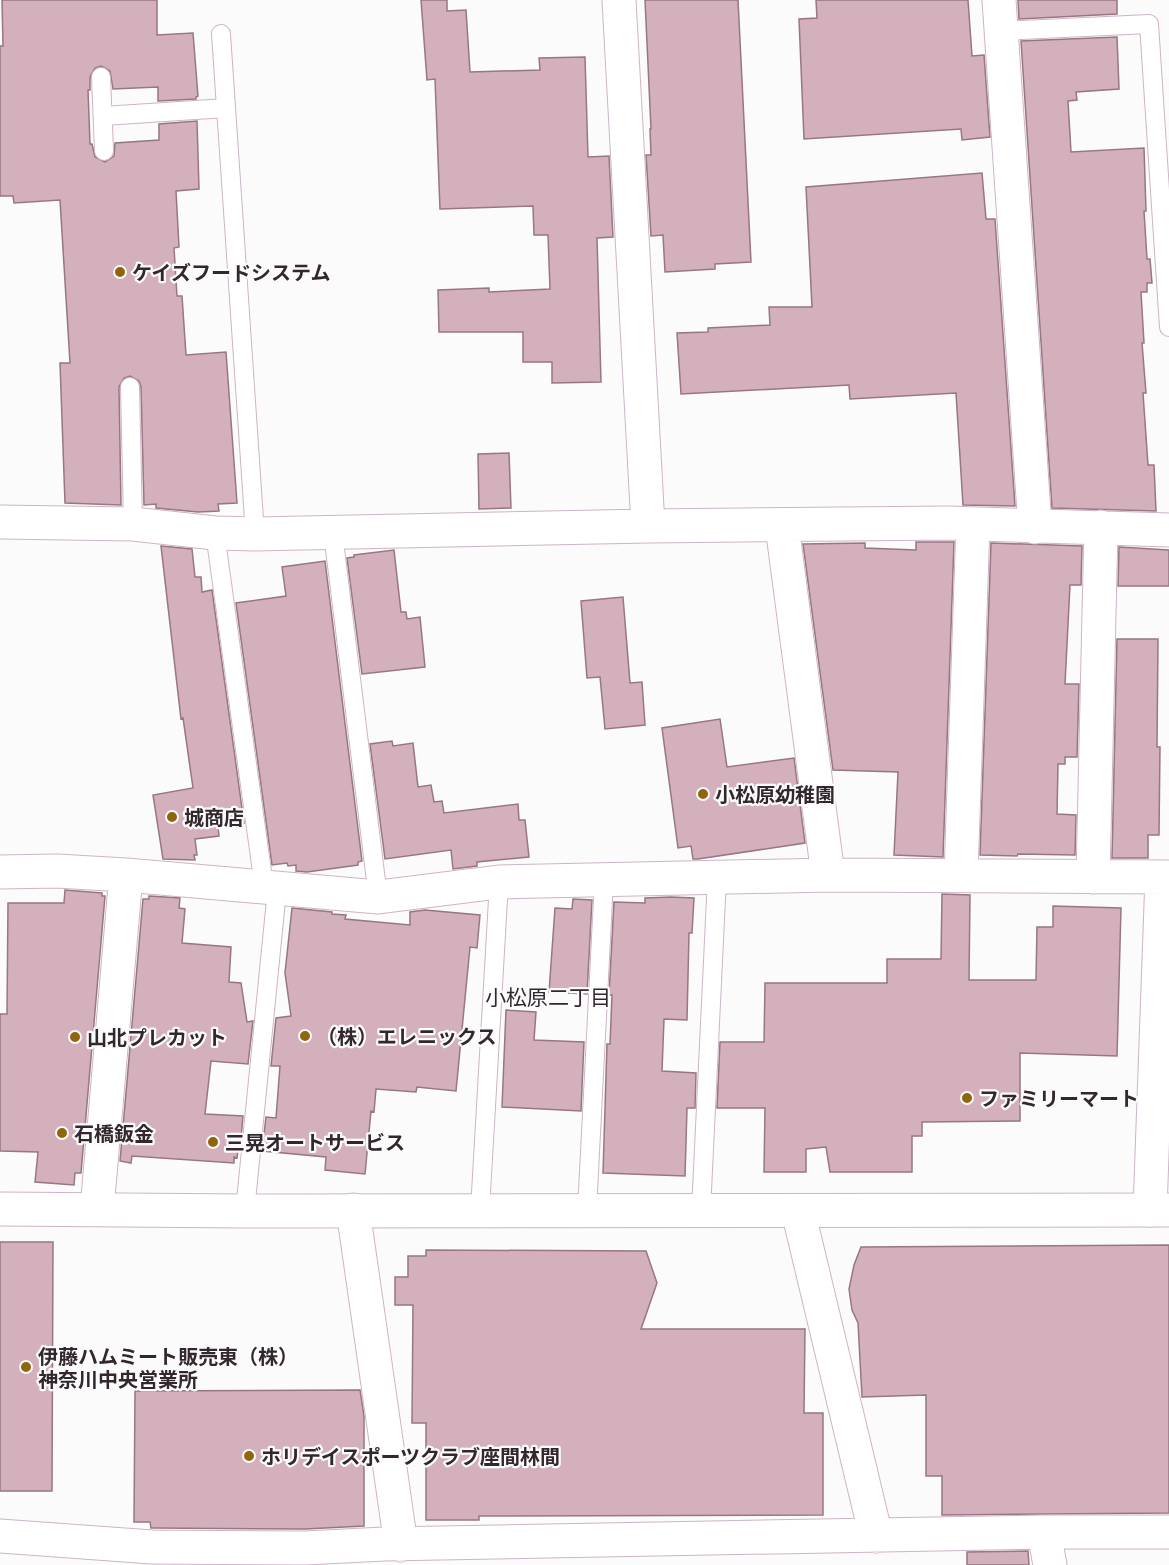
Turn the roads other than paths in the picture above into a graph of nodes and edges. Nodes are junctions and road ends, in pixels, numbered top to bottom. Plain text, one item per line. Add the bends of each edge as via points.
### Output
1 (619, 0) edge
2 (1000, 16) edge
3 (221, 34) dead end
4 (101, 77) dead end
5 (226, 108) junction
6 (103, 116) junction
7 (104, 151) dead end
8 (1169, 327) edge
9 (130, 387) dead end
10 (0, 522) edge
11 (133, 524) junction
12 (973, 524) junction
13 (648, 525) junction
14 (782, 526) junction
15 (1035, 527) junction
16 (1101, 527) junction
17 (1169, 530) edge
18 (215, 533) junction
19 (333, 533) junction
20 (255, 534) junction
21 (0, 872) edge
22 (126, 875) junction
23 (828, 875) junction
24 (961, 875) junction
25 (1093, 877) junction
26 (1165, 877) edge
27 (717, 878) junction
28 (604, 880) junction
29 (499, 882) junction
30 (264, 886) junction
31 (378, 897) junction
32 (0, 1209) edge
33 (97, 1209) junction
34 (353, 1210) junction
35 (480, 1210) junction
36 (1160, 1210) edge
37 (246, 1211) junction
38 (587, 1211) junction
39 (701, 1211) junction
40 (798, 1211) junction
41 (1044, 1532) junction
42 (1169, 1532) edge
43 (0, 1536) edge
44 (876, 1536) junction
45 (391, 1551) edge
46 (153, 1556) edge
47 (306, 1557) edge
48 (1050, 1565) edge

1 - 13 street
2 - 8 lane via 1149,24
2 - 15 street
3 - 5 lane
4 - 6 lane
5 - 6 lane
5 - 20 lane
6 - 7 lane
9 - 11 lane
10 - 11 street
11 - 18 street
12 - 14 street
12 - 15 street
12 - 24 street
13 - 14 street
13 - 19 street
14 - 23 street
15 - 16 street
16 - 17 street
16 - 25 street
18 - 20 street
18 - 30 lane
19 - 20 street
19 - 31 lane
21 - 22 street
22 - 30 street
22 - 33 street
23 - 24 street
23 - 27 street
24 - 25 street
25 - 26 street
26 - 36 street
27 - 28 street
27 - 39 lane
28 - 29 street
28 - 38 lane
29 - 31 street
29 - 35 lane
30 - 31 street
30 - 37 lane via 276,900
32 - 33 street
33 - 37 street
34 - 35 street
34 - 37 street
34 - 45 street
35 - 38 street
36 - 40 street
38 - 39 street
39 - 40 street
40 - 44 street
41 - 42 street
41 - 44 street
41 - 48 street
43 - 46 street
44 - 45 street
45 - 47 street
46 - 47 street

